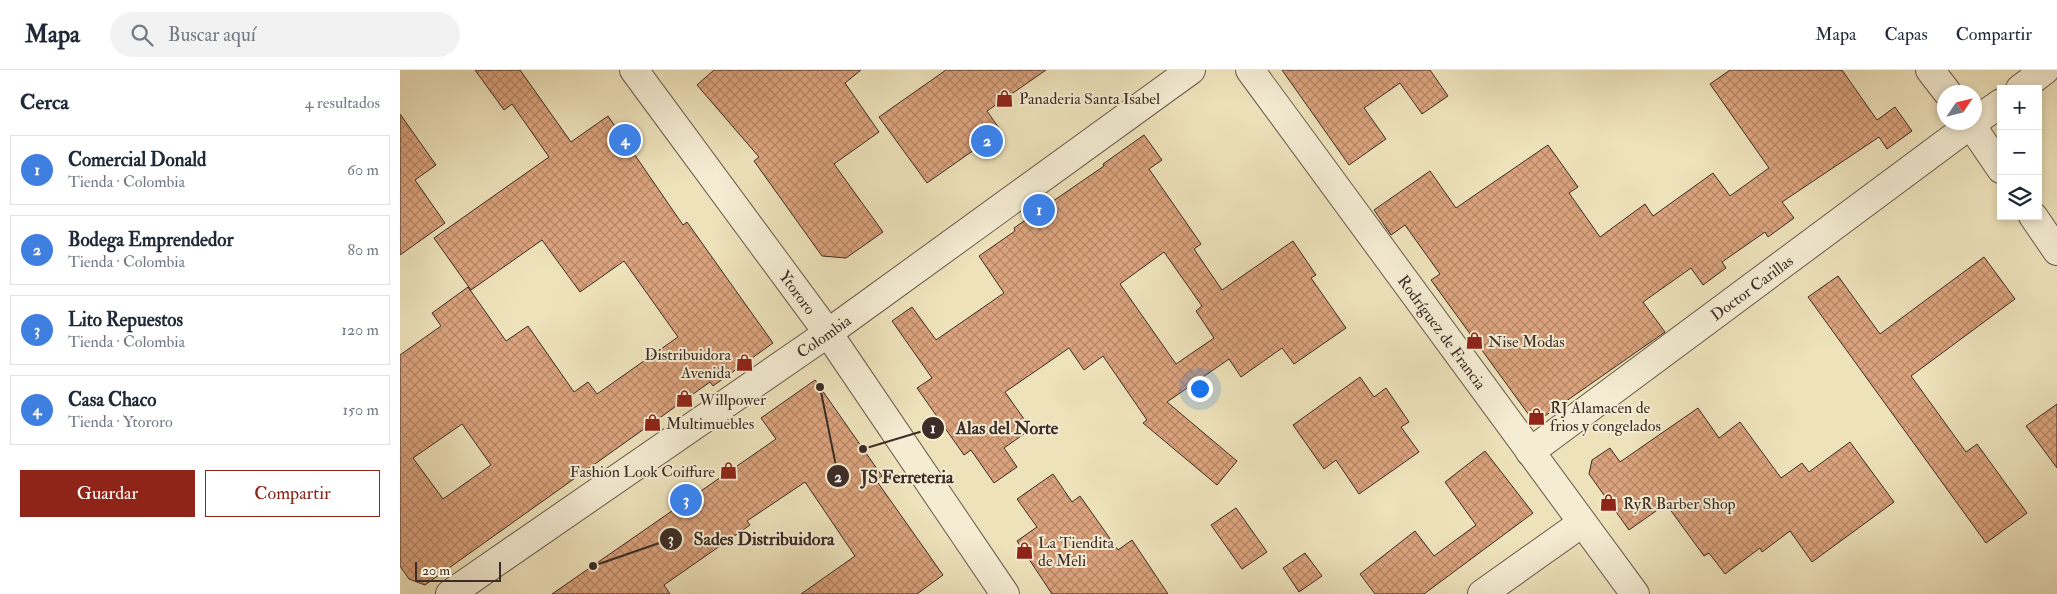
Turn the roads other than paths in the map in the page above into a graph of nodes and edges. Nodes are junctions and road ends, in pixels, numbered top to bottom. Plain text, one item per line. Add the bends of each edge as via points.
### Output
1 (634, 70) edge
2 (1191, 70) edge
3 (1250, 70) edge
4 (1930, 70) edge
5 (2045, 70) edge
6 (1942, 85) edge
7 (2025, 85) edge
8 (1997, 106) edge
9 (1982, 116) edge
10 (1963, 130) edge
11 (1976, 130) edge
12 (1997, 163) edge
13 (2036, 220) edge
14 (2057, 251) edge
15 (828, 333) junction
16 (1530, 452) junction
17 (1582, 523) junction
18 (450, 594) edge
19 (1005, 594) edge
20 (1482, 594) edge
21 (1635, 594) edge

1 - 15 street, Ytororo
2 - 15 street, Colombia
3 - 16 street, Rodríguez de Francia
4 - 6 street
5 - 7 street
8 - 9 street, Doctor Carillas
10 - 16 street, Doctor Carillas
11 - 12 street
13 - 14 street
15 - 18 street, Colombia
15 - 19 street, Ytororo
16 - 17 street, Rodríguez de Francia
17 - 20 street
17 - 21 street, Rodríguez de Francia

